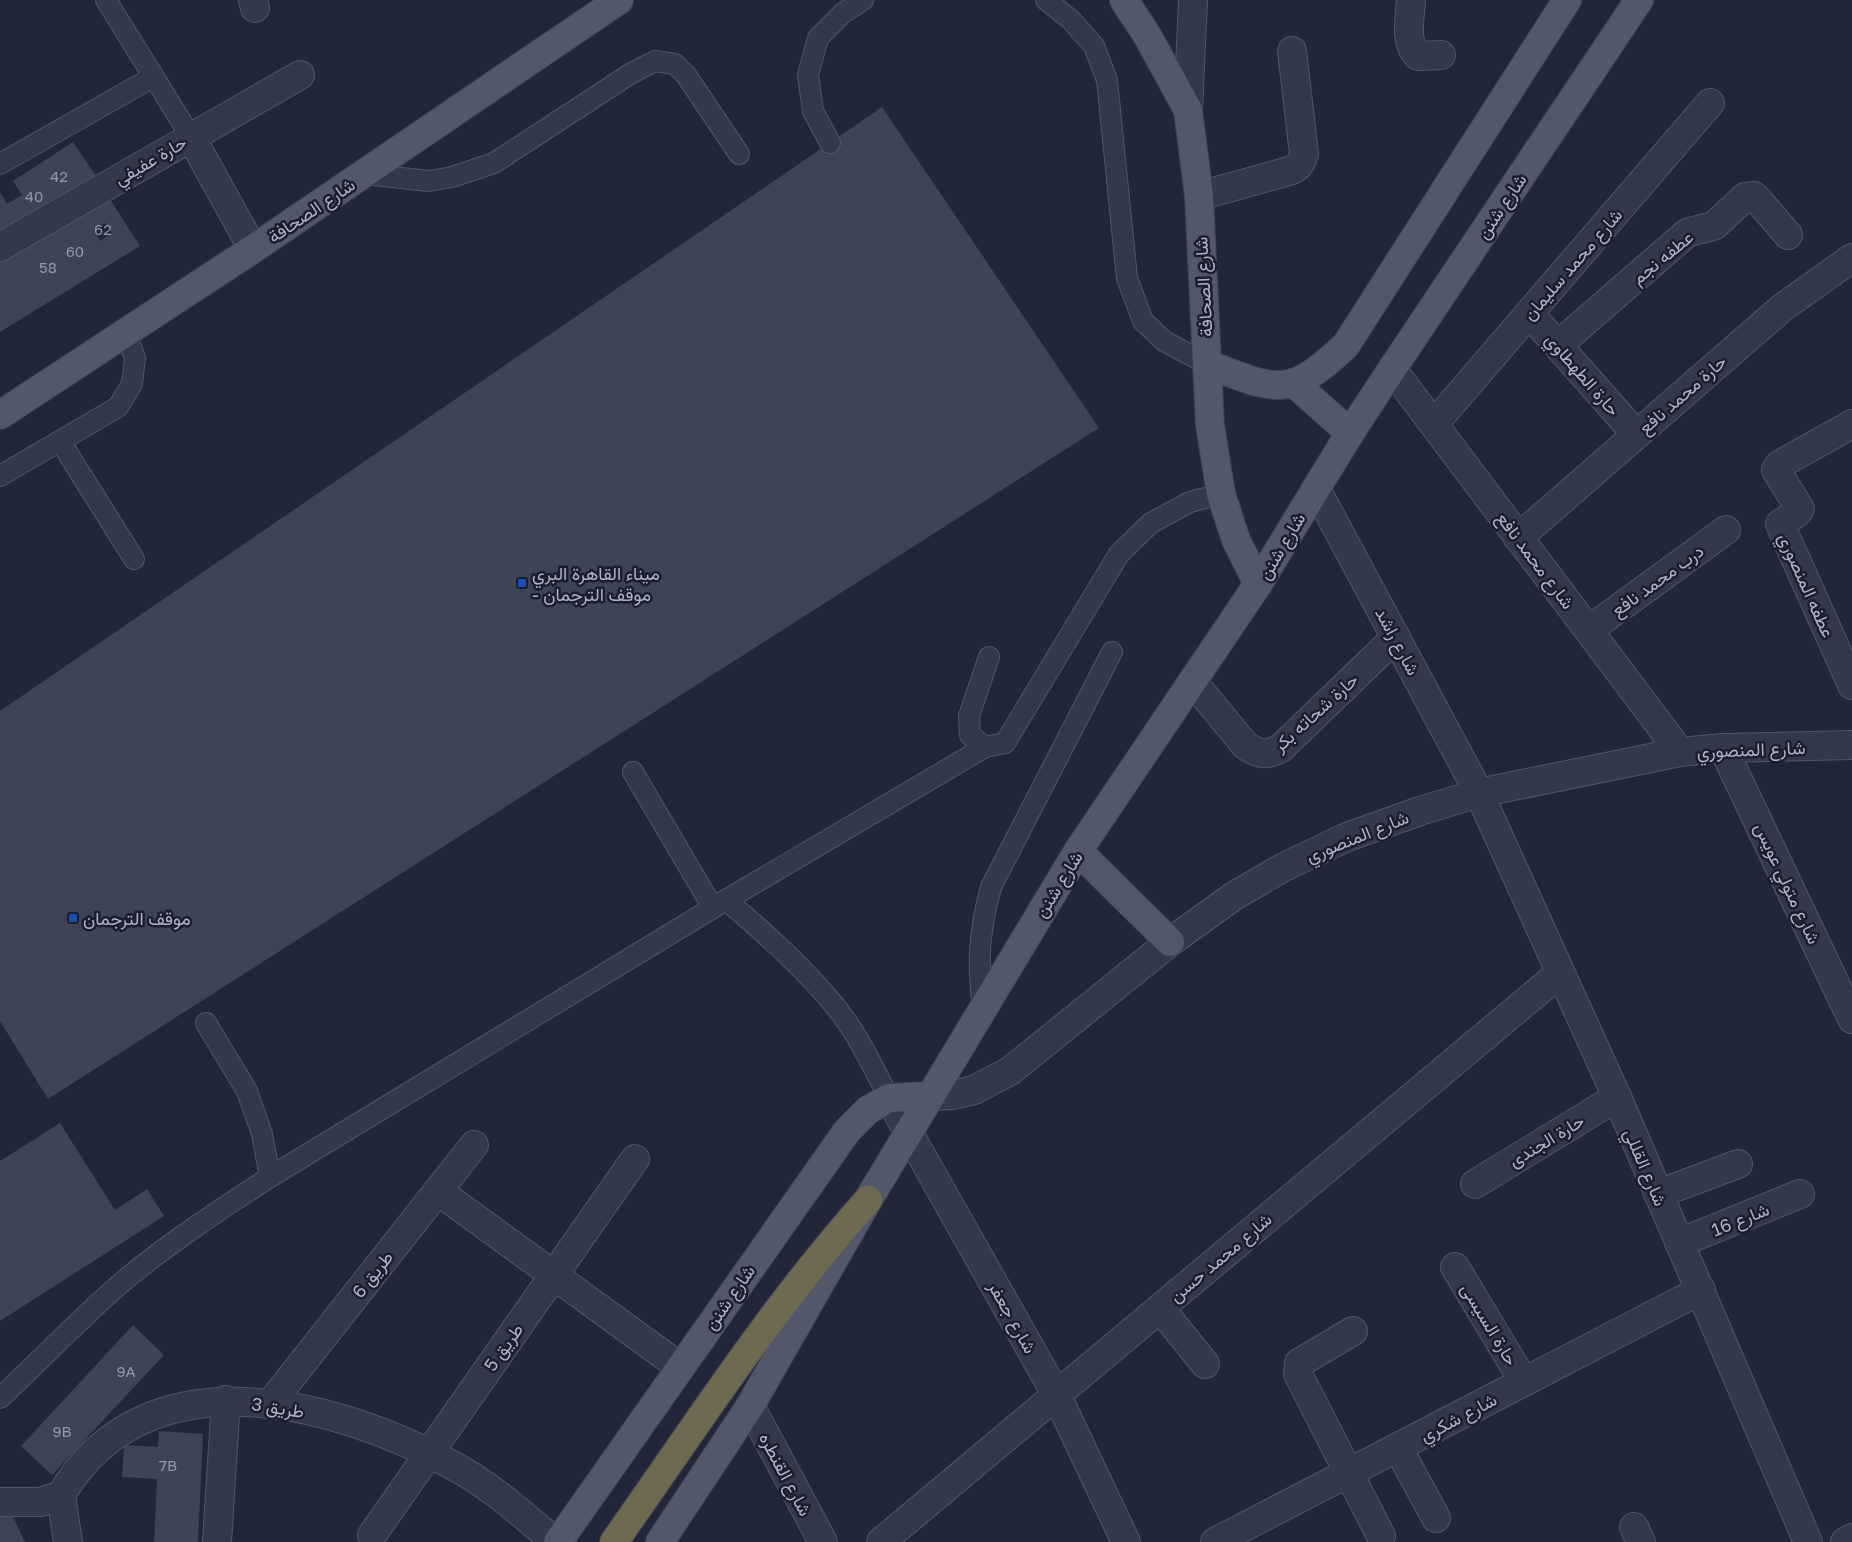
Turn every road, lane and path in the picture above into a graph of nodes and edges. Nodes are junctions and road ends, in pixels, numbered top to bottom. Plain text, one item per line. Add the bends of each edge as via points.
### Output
1 (106, 0) edge
2 (619, 0) edge
3 (863, 0) edge
4 (1046, 0) edge
5 (1124, 0) edge
6 (1192, 0) edge
7 (1410, 0) edge
8 (1567, 0) edge
9 (1639, 0) edge
10 (1292, 51) dead end
11 (1441, 55) dead end
12 (300, 75) dead end
13 (153, 77) junction
14 (1710, 103) dead end
15 (1188, 110) junction
16 (191, 137) junction
17 (830, 143) dead end
18 (739, 154) dead end
19 (0, 164) edge
20 (364, 174) junction
21 (1199, 196) junction
22 (1788, 235) dead end
23 (0, 247) edge
24 (253, 249) junction
25 (1852, 258) edge
26 (1529, 313) junction
27 (126, 333) junction
28 (1558, 346) junction
29 (1207, 364) junction
30 (1392, 369) junction
31 (1295, 384) junction
32 (0, 415) edge
33 (1434, 424) junction
34 (1852, 424) edge
35 (1350, 433) junction
36 (1636, 434) junction
37 (60, 440) junction
38 (0, 476) edge
39 (1316, 489) junction
40 (1221, 494) junction
41 (1726, 530) dead end
42 (1518, 538) junction
43 (134, 559) dead end
44 (1258, 584) junction
45 (1589, 630) junction
46 (1396, 637) junction
47 (1112, 652) dead end
48 (989, 657) dead end
49 (1193, 682) junction
50 (1852, 685) edge
51 (1852, 746) edge
52 (985, 747) junction
53 (1724, 748) junction
54 (1680, 752) junction
55 (633, 772) dead end
56 (1479, 794) junction
57 (1078, 851) junction
58 (720, 904) junction
59 (1170, 942) junction
60 (1560, 973) junction
61 (983, 1008) junction
62 (1852, 1019) edge
63 (206, 1023) dead end
64 (930, 1096) junction
65 (1616, 1097) junction
66 (889, 1098) junction
67 (909, 1131) junction
68 (474, 1145) dead end
69 (635, 1159) dead end
70 (1738, 1164) dead end
71 (270, 1177) junction
72 (1474, 1184) dead end
73 (438, 1191) junction
74 (1658, 1194) junction
75 (1800, 1194) dead end
76 (868, 1200) junction
77 (1680, 1243) junction
78 (1455, 1267) dead end
79 (554, 1275) junction
80 (1701, 1290) junction
81 (1160, 1308) junction
82 (1353, 1331) dead end
83 (1205, 1364) dead end
84 (680, 1367) junction
85 (1524, 1382) junction
86 (3, 1388) edge
87 (1056, 1394) junction
88 (226, 1400) junction
89 (270, 1404) junction
90 (750, 1406) junction
91 (1398, 1448) junction
92 (429, 1453) junction
93 (1349, 1473) junction
94 (61, 1495) junction
95 (0, 1502) edge
96 (1436, 1518) dead end
97 (1256, 1533) edge
98 (372, 1535) dead end
99 (1381, 1536) dead end
100 (1852, 1538) edge
101 (68, 1542) edge
102 (217, 1542) edge
103 (556, 1542) edge
104 (614, 1542) edge
105 (660, 1542) edge
106 (823, 1542) edge
107 (880, 1542) edge
108 (1126, 1542) edge
109 (1215, 1542) edge
110 (1808, 1542) edge
111 (1845, 1542) edge

1 - 13 lane
2 - 20 main road, شارع الصحافة
3 - 17 lane via 842,13 818,38 808,74 813,111
4 - 29 lane via 1071,20 1094,46 1107,80 1128,278 1143,321 1164,341
5 - 15 main road, شارع الصحافة
6 - 15 street
7 - 11 street via 1412,50 1418,56
8 - 31 main road via 1346,345 1320,370
9 - 30 main road, شارع شنن
10 - 21 street via 1304,154 1302,162 1289,171
12 - 16 street, حارة عفيفي
13 - 16 lane
13 - 19 lane
14 - 26 street, شارع محمد سليمان
15 - 21 main road, شارع الصحافة
16 - 23 street, حارة عفيفي
16 - 24 street
18 - 20 lane via 686,74 675,64 655,62 630,74 494,163 477,170 429,181
20 - 24 main road, شارع الصحافة
21 - 29 main road, شارع الصحافة
22 - 28 street, عطفه نجم via 1754,196 1745,197 1715,225 1687,233
24 - 27 main road, شارع الصحافة
25 - 36 street, حارة محمد نافع via 1783,307
26 - 28 street, حارة الطهطاوي
26 - 33 street, شارع محمد سليمان
27 - 32 main road, شارع الصحافة
27 - 37 lane via 135,358 132,384 118,407
28 - 36 street, حارة الطهطاوي
29 - 31 main road via 1270,386
29 - 40 main road, شارع الصحافة via 1210,425
30 - 33 street, شارع محمد نافع
30 - 35 main road, شارع شنن
31 - 35 main road
33 - 42 street, شارع محمد نافع
34 - 50 street, عطفه المنصوري via 1779,465 1776,470 1800,509 1780,524
35 - 39 main road, شارع شنن
36 - 42 street, حارة محمد نافع
37 - 38 lane
37 - 43 lane
39 - 44 main road, شارع شنن
39 - 46 street, شارع راشد
40 - 44 main road, شارع الصحافة via 1236,540
40 - 52 lane via 1190,502 1151,523 1119,554 1005,743
41 - 45 street, درب محمد نافع
42 - 45 street, شارع محمد نافع
44 - 49 main road, شارع شنن
45 - 54 street, شارع محمد نافع
46 - 49 street, حارة شحاته بكر via 1281,748 1270,754 1256,753 1245,745
46 - 56 street, شارع راشد
47 - 61 lane via 991,887 978,947
48 - 52 lane via 969,716 970,735
49 - 57 main road, شارع شنن
51 - 53 street, شارع المنصوري
52 - 58 lane
53 - 54 street, شارع المنصوري
53 - 62 street, شارع متولي عويس
54 - 56 street, شارع المنصوري
55 - 58 lane
56 - 59 street, شارع المنصوري via 1347,837 1282,868 1234,896
56 - 60 street, شارع القللي
57 - 59 main road
57 - 61 main road, شارع شنن
58 - 66 lane via 766,934 836,1007 861,1044
58 - 71 lane
59 - 64 street, شارع المنصوري via 1010,1071 974,1090
60 - 65 street, شارع القللي
60 - 81 street, شارع محمد حسن
61 - 64 main road, شارع شنن
63 - 71 lane via 247,1092 262,1134
64 - 66 main road, شارع شنن
64 - 67 main road, شارع شنن
65 - 72 street, حارة الجندى
65 - 74 street, شارع القللي
66 - 67 street, شارع جعفر
66 - 84 main road, شارع شنن via 868,1110 847,1131
67 - 76 main road, شارع شنن
67 - 87 street, شارع جعفر
68 - 73 street, طريق 6
69 - 79 street, طريق 5
70 - 74 street
71 - 86 lane via 178,1238 126,1279
73 - 79 street
73 - 89 street, طريق 6
74 - 77 street, شارع القللي
75 - 77 street, شارع 16
76 - 90 main road, شارع شنن
76 - 104 highway via 812,1264
77 - 80 street, شارع القللي
78 - 85 street, حارة السيسى
79 - 84 street
79 - 92 street, طريق 5
80 - 85 street, شارع شكري
80 - 110 street, شارع القللي
81 - 83 street
81 - 87 street, شارع محمد حسن
82 - 93 street via 1299,1363 1298,1369 1300,1380
84 - 103 main road, شارع شنن
85 - 91 street, شارع شكري
87 - 107 street, شارع محمد حسن
87 - 108 street, شارع جعفر
88 - 89 street, طريق 3
88 - 94 street, طريق 3 via 182,1406 132,1423 73,1474
88 - 102 street
89 - 92 street, طريق 3 via 334,1416 395,1437
90 - 105 main road, شارع شنن
90 - 106 street, شارع القنطره
91 - 93 street, شارع شكري
91 - 96 street
92 - 98 street, طريق 5
92 - 103 street, طريق 3 via 507,1501
93 - 97 street, شارع شكري
93 - 99 street
94 - 95 street via 41,1502
94 - 101 street
97 - 109 street, شارع شكري
100 - 111 street

